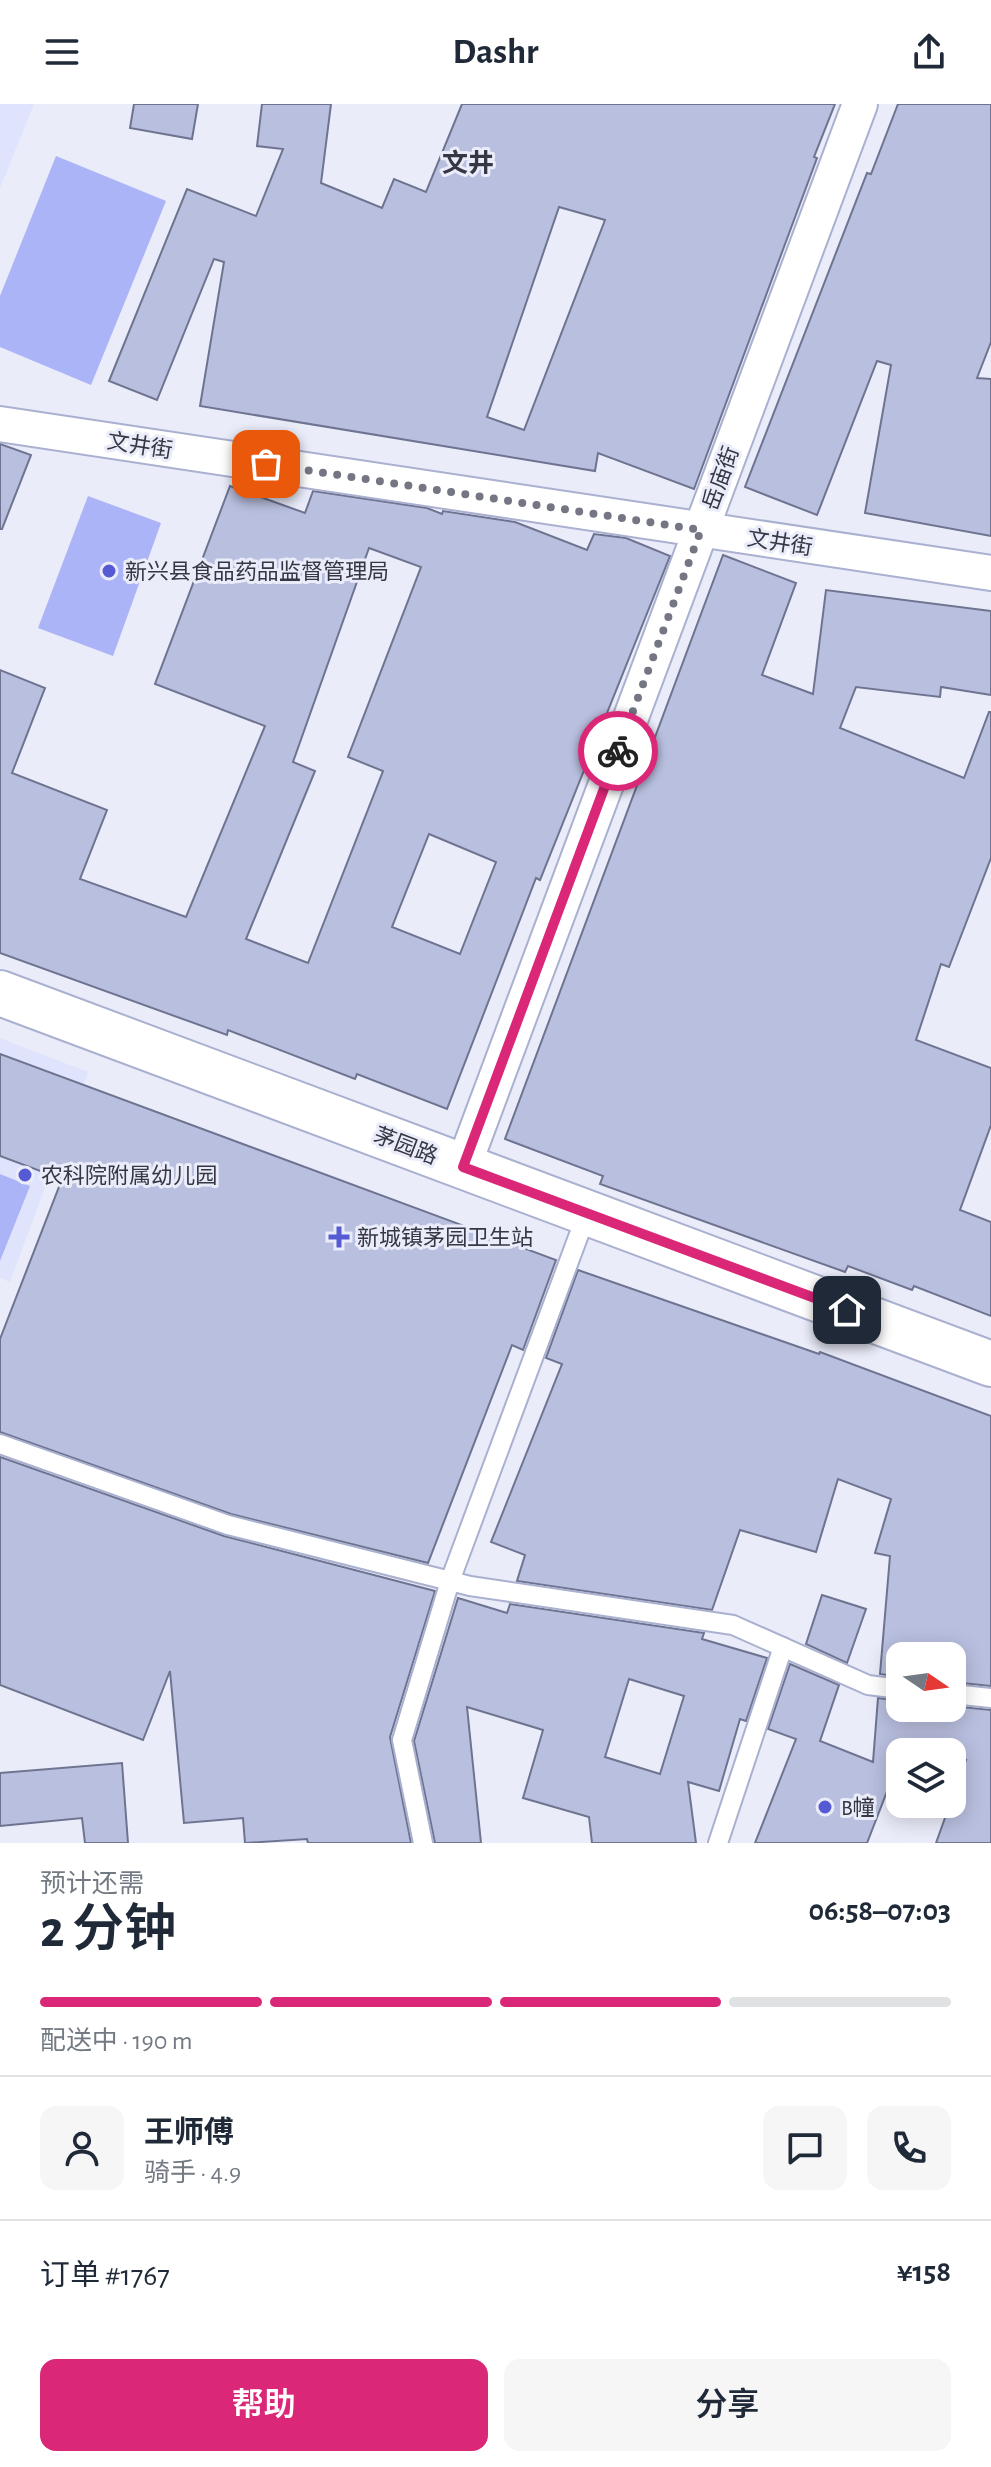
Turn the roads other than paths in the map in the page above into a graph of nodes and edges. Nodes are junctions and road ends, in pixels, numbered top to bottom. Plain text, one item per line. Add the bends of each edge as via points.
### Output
1 (860, 104) edge
2 (0, 424) edge
3 (701, 530) junction
4 (991, 573) edge
5 (0, 995) edge
6 (463, 1167) junction
7 (587, 1213) junction
8 (991, 1364) edge
9 (0, 1444) edge
10 (450, 1581) junction
11 (783, 1647) junction
12 (886, 1687) edge
13 (966, 1695) edge
14 (991, 1698) edge
15 (423, 1843) edge
16 (718, 1843) edge

1 - 3 street, 岳庙街
2 - 3 street, 文井街
3 - 4 street, 文井街
3 - 6 street, 岳庙街
5 - 6 street, 茅园路
6 - 7 street, 茅园路
7 - 8 street, 茅园路
7 - 10 lane
9 - 10 lane via 228,1525
10 - 11 lane via 733,1625
10 - 15 lane via 402,1740
11 - 12 lane via 868,1685
11 - 16 lane
13 - 14 lane

